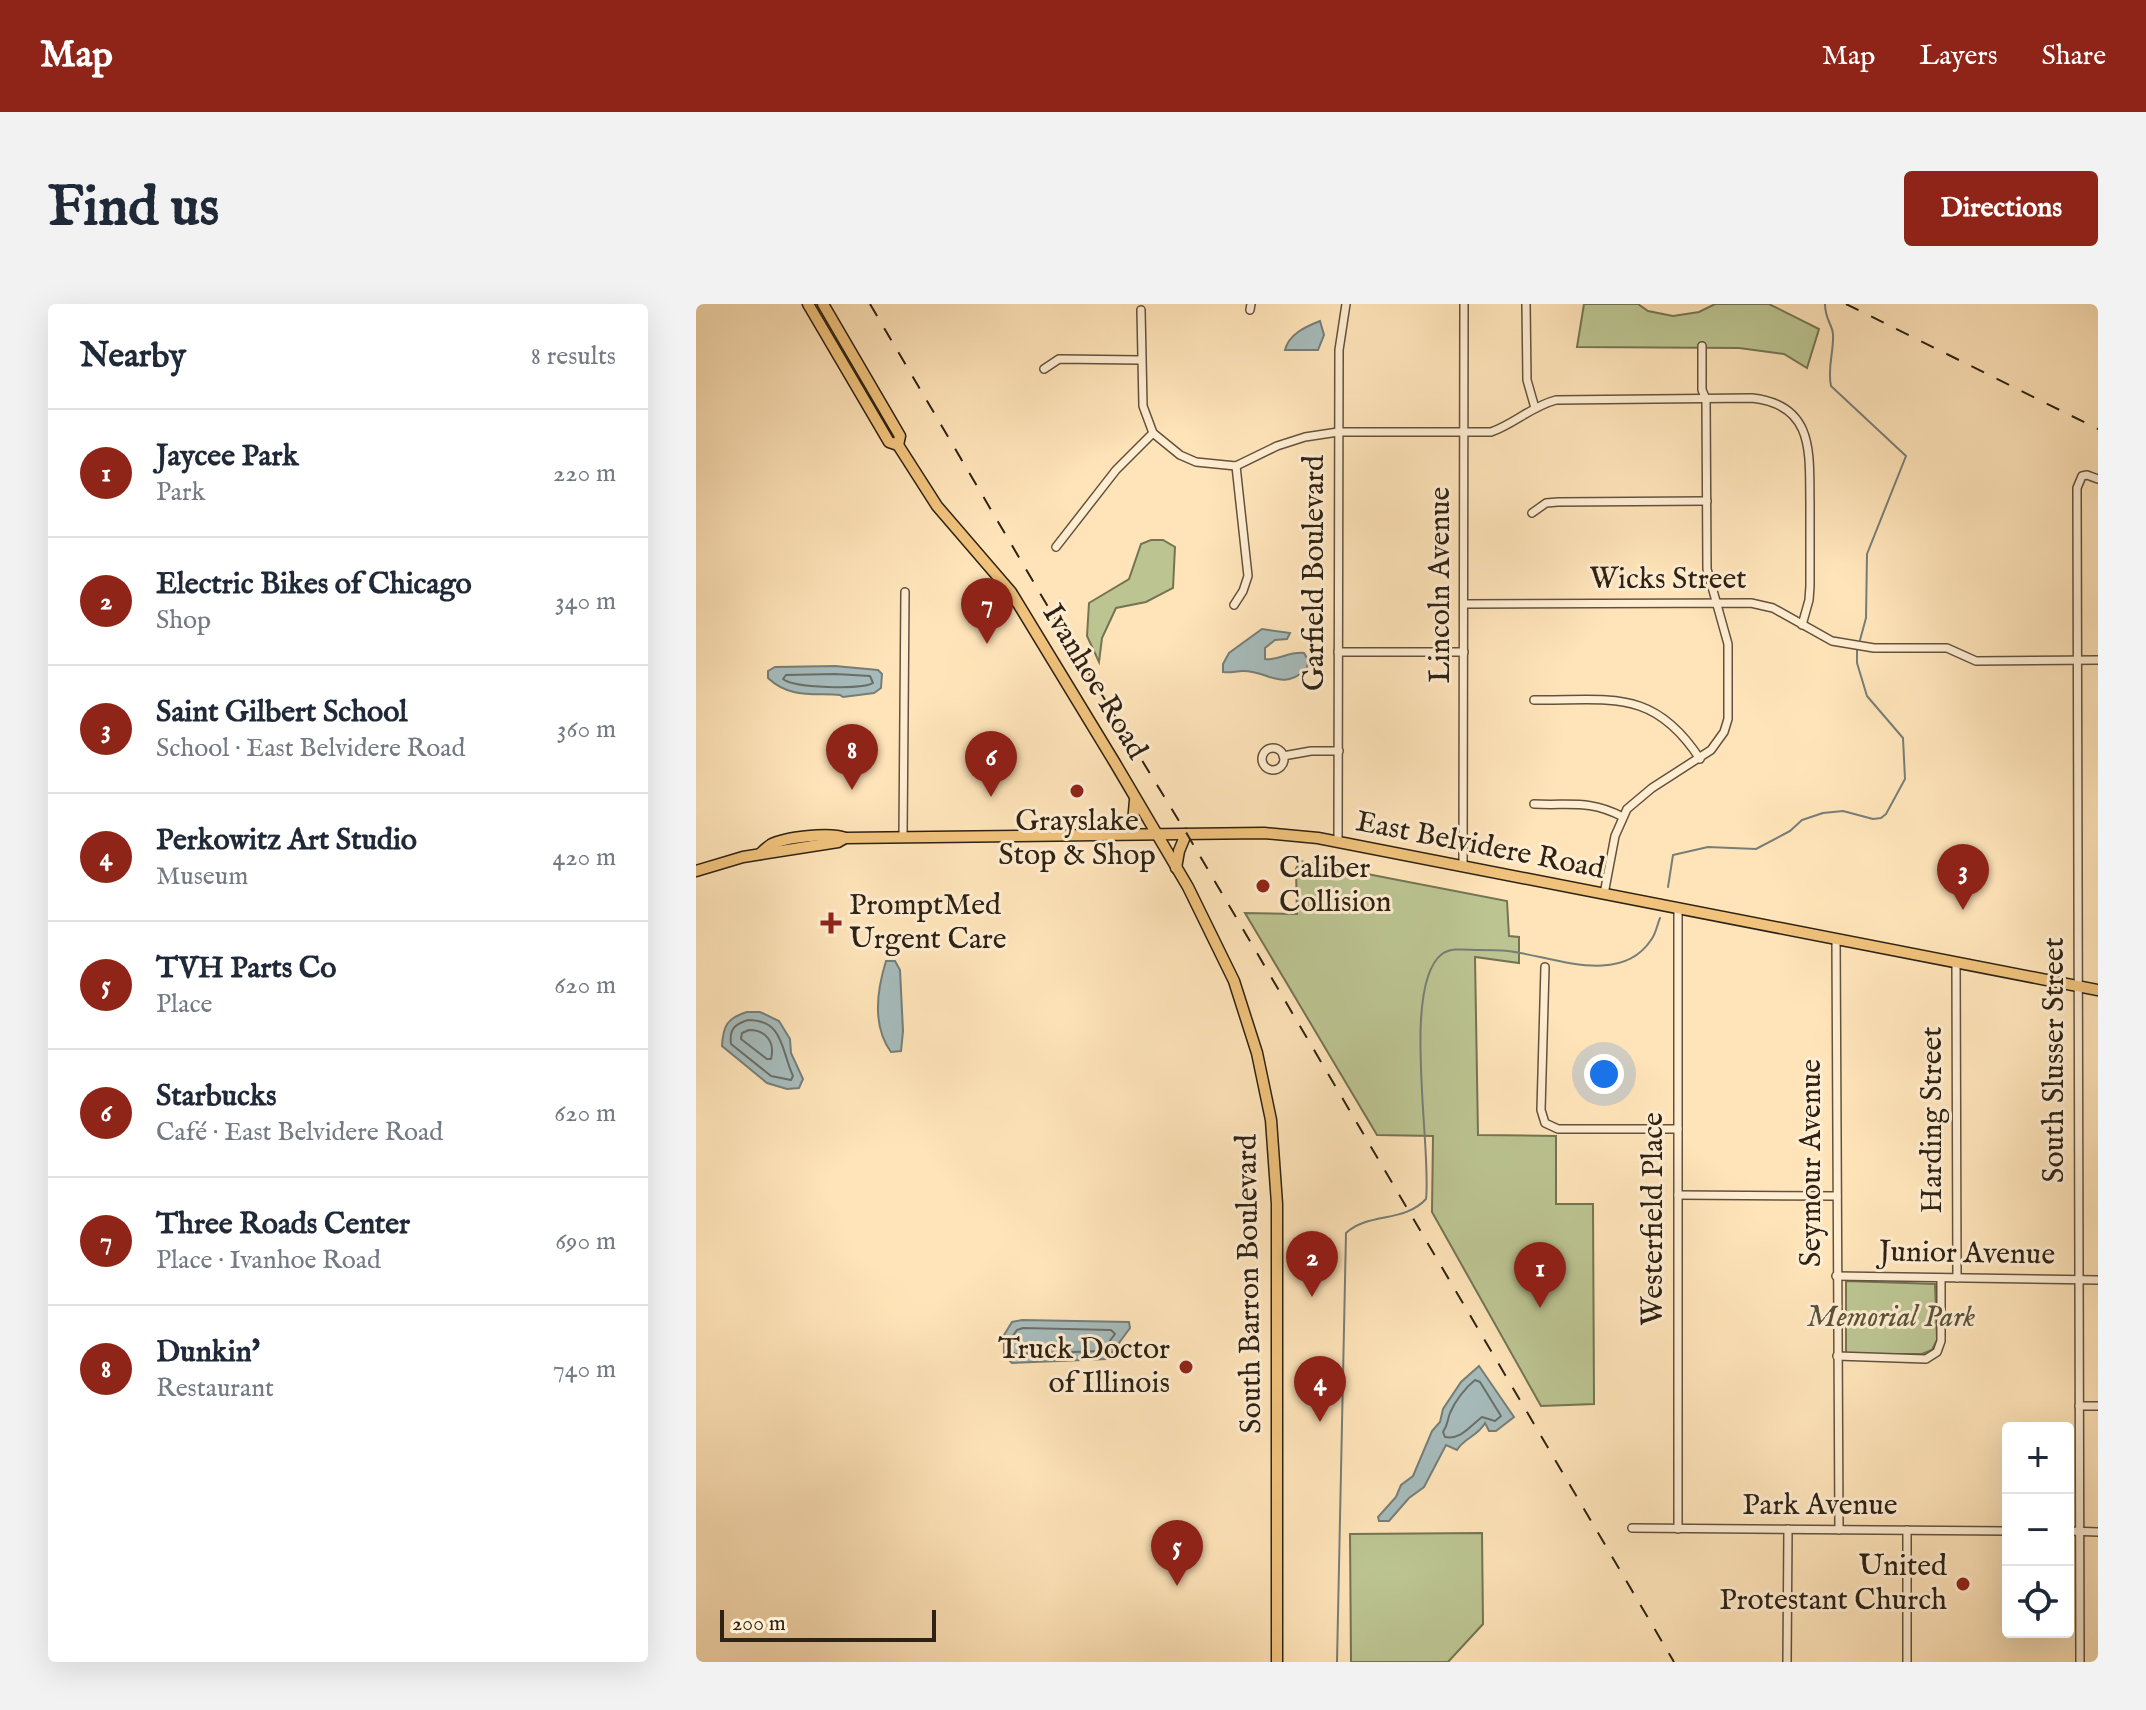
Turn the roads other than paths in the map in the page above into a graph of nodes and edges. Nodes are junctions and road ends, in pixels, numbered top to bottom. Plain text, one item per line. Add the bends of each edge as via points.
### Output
1 (808, 304) edge
2 (823, 304) edge
3 (1346, 304) edge
4 (1464, 304) edge
5 (1526, 304) edge
6 (1141, 310) dead end
7 (1702, 346) dead end
8 (1140, 360) junction
9 (1044, 369) dead end
10 (1706, 399) junction
11 (1535, 408) junction
12 (1465, 431) junction
13 (1338, 432) junction
14 (1153, 433) junction
15 (898, 445) junction
16 (1236, 466) junction
17 (2098, 479) edge
18 (1707, 501) junction
19 (1532, 513) dead end
20 (1056, 547) dead end
21 (905, 592) dead end
22 (1716, 603) junction
23 (1464, 604) junction
24 (1234, 605) dead end
25 (1802, 625) junction
26 (1338, 652) junction
27 (1464, 652) junction
28 (2078, 660) junction
29 (2098, 660) edge
30 (1534, 700) dead end
31 (1339, 751) junction
32 (1283, 756) dead end
33 (1700, 759) junction
34 (1135, 798) junction
35 (1534, 804) dead end
36 (1623, 817) junction
37 (1121, 834) junction
38 (1156, 834) junction
39 (1186, 834) junction
40 (903, 836) junction
41 (1338, 842) junction
42 (1463, 867) junction
43 (1176, 868) junction
44 (696, 871) edge
45 (1604, 894) junction
46 (1678, 909) junction
47 (1836, 939) junction
48 (1956, 962) junction
49 (1545, 967) dead end
50 (2079, 986) junction
51 (2098, 990) edge
52 (1678, 1129) junction
53 (1678, 1195) junction
54 (1837, 1196) junction
55 (1836, 1276) junction
56 (1941, 1278) junction
57 (1957, 1278) junction
58 (2079, 1280) junction
59 (2098, 1280) edge
60 (1837, 1356) junction
61 (2079, 1406) junction
62 (2098, 1406) edge
63 (1632, 1528) dead end
64 (1678, 1529) junction
65 (1788, 1529) junction
66 (1839, 1530) junction
67 (1907, 1530) junction
68 (2002, 1531) edge
69 (2074, 1531) edge
70 (2080, 1531) junction
71 (2098, 1532) edge
72 (1277, 1662) edge
73 (1787, 1662) edge
74 (1907, 1662) edge
75 (2080, 1662) edge

1 - 15 main road via 889,442
2 - 15 main road via 900,436
3 - 13 street, Garfield Boulevard via 1339,350
4 - 12 street, Lincoln Avenue
5 - 11 street via 1527,380
6 - 8 street
7 - 10 street
8 - 9 street via 1059,359
8 - 14 street via 1143,406
10 - 11 street via 1569,399
10 - 18 street
10 - 25 street via 1776,403 1804,431 1809,455 1810,586
11 - 12 street via 1491,432
12 - 13 street
12 - 23 street, Lincoln Avenue
13 - 16 street via 1277,446
13 - 26 street, Garfield Boulevard
14 - 16 street via 1196,462
14 - 20 street via 1116,470
15 - 34 main road, Ivanhoe Road via 937,506 1011,592
16 - 24 street via 1248,576
17 - 28 street, South Slusser Street via 2082,476 2077,488
18 - 19 street via 1558,502
18 - 22 street via 1707,569
21 - 40 street
22 - 23 street, Wicks Street
22 - 25 street, Wicks Street via 1763,604
22 - 33 street via 1728,644 1728,719 1718,742
23 - 27 street, Lincoln Avenue
25 - 28 street, Wicks Street via 1832,641 1874,648 1947,648 1976,661
26 - 27 street
26 - 31 street, Garfield Boulevard
27 - 42 street, Lincoln Avenue
28 - 29 street, Wicks Street
28 - 50 street, South Slusser Street
30 - 33 street via 1644,706 1674,725
31 - 32 street
31 - 41 street, Garfield Boulevard
33 - 36 street via 1645,793
34 - 37 main road via 1133,823
34 - 38 main road, Ivanhoe Road
35 - 36 street via 1583,803
36 - 45 street
37 - 38 main road, East Belvidere Road
37 - 40 main road, East Belvidere Road
38 - 39 main road, East Belvidere Road
38 - 43 main road, South Barron Boulevard
39 - 41 main road, East Belvidere Road via 1264,833
39 - 43 main road
40 - 44 main road, East Belvidere Road via 845,838
41 - 42 main road, East Belvidere Road
42 - 45 main road, East Belvidere Road
43 - 72 main road, South Barron Boulevard via 1234,981 1271,1120 1277,1204
45 - 46 main road, East Belvidere Road
46 - 47 main road, East Belvidere Road
46 - 52 street, Westerfield Place
47 - 48 main road, East Belvidere Road
47 - 54 street, Seymour Avenue
48 - 50 main road, East Belvidere Road
48 - 57 street, Harding Street
49 - 52 street via 1545,1123 1558,1129
50 - 51 main road, East Belvidere Road
50 - 58 street, South Slusser Street
52 - 53 street, Westerfield Place
53 - 54 street
53 - 64 street, Westerfield Place
54 - 55 street, Seymour Avenue
55 - 56 street, Junior Avenue
55 - 60 street, Seymour Avenue
56 - 57 street, Junior Avenue
56 - 60 street via 1937,1352 1926,1359
57 - 58 street, Junior Avenue
58 - 59 street, Junior Avenue
58 - 61 street, South Slusser Street
60 - 66 street, Seymour Avenue
61 - 62 street
61 - 70 street, South Slusser Street
63 - 64 street, Park Avenue
64 - 65 street, Park Avenue
65 - 66 street, Park Avenue
65 - 73 street
66 - 67 street, Park Avenue
67 - 68 street, Park Avenue
67 - 74 street
69 - 70 street
70 - 71 street
70 - 75 street, South Slusser Street

